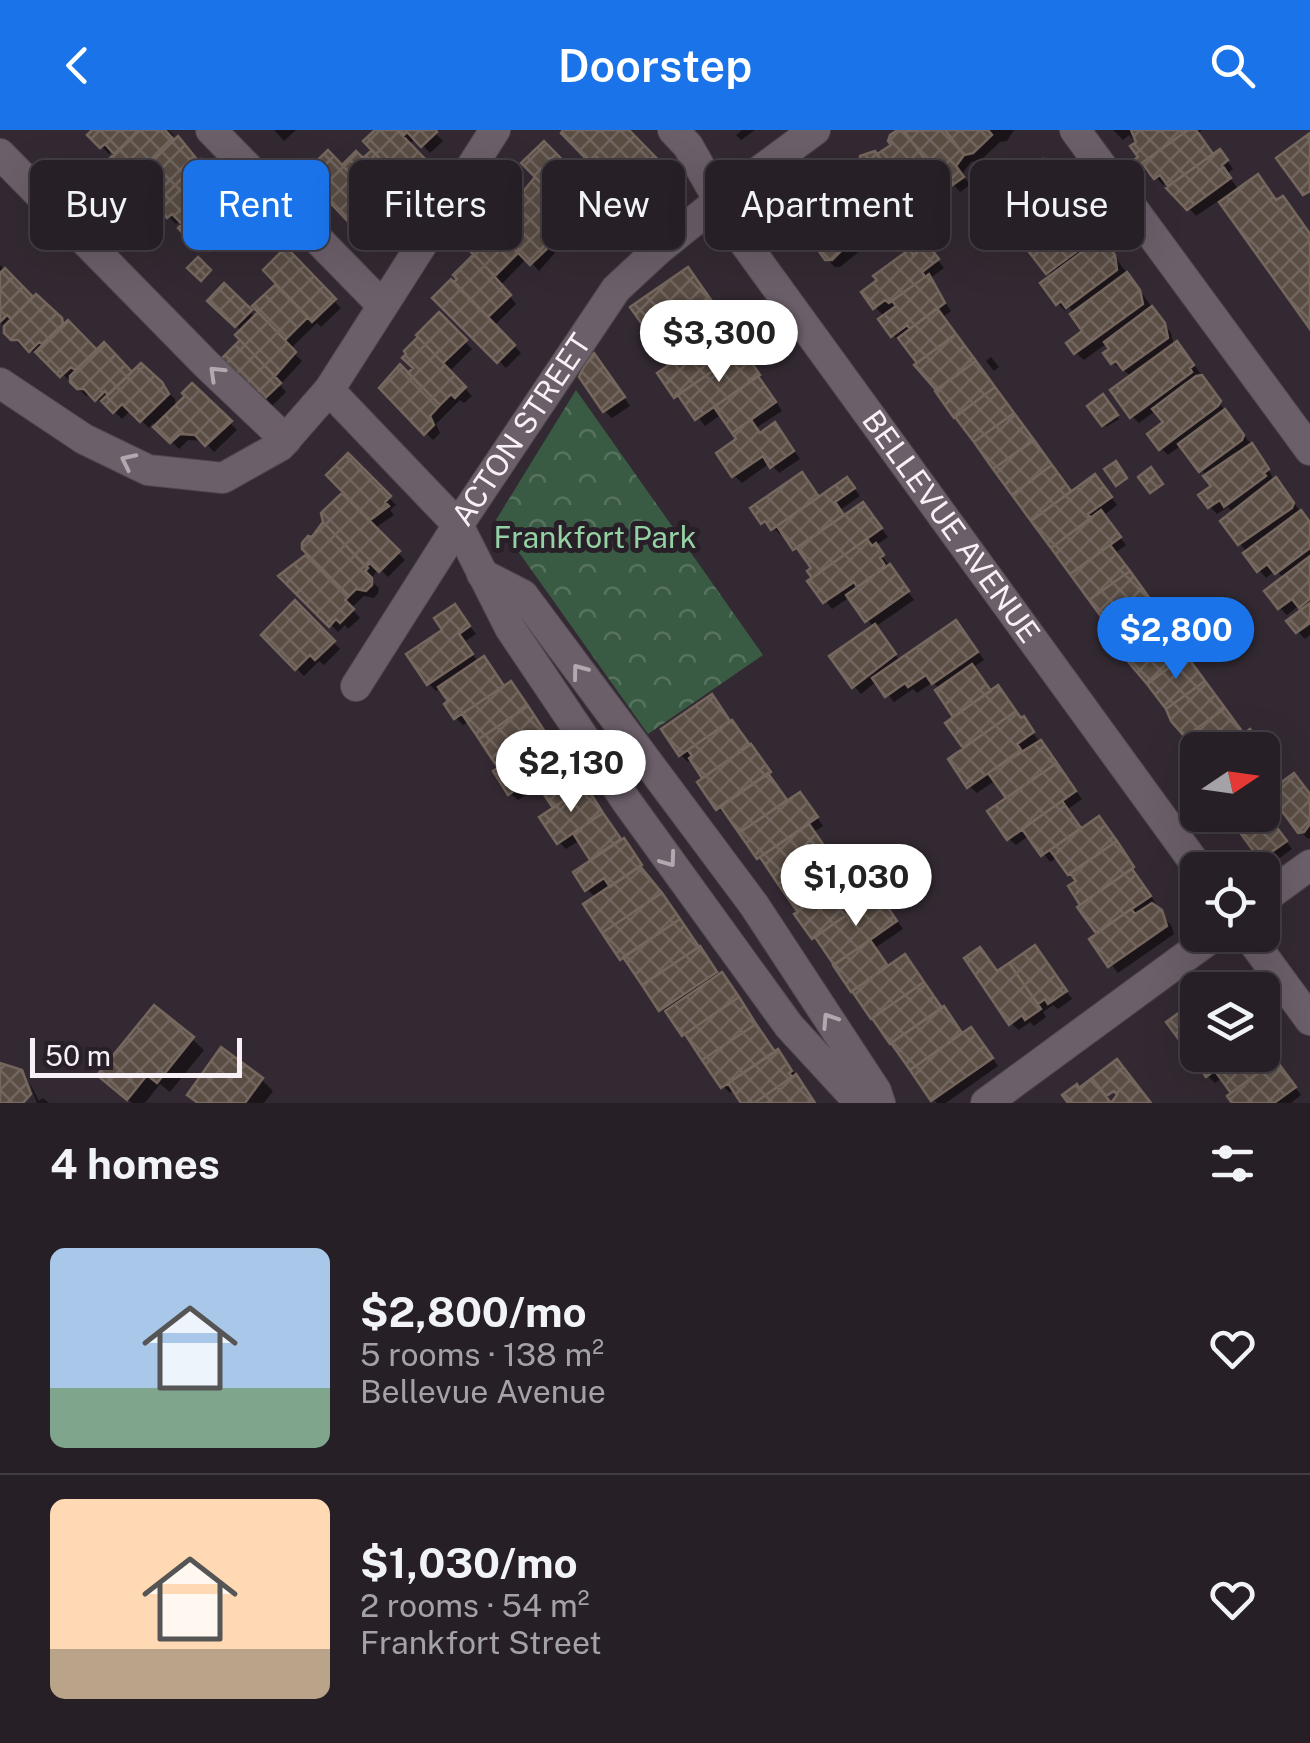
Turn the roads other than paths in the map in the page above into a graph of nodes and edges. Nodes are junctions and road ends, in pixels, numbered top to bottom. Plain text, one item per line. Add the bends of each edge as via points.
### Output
1 (211, 130) edge
2 (495, 130) edge
3 (673, 130) edge
4 (815, 130) edge
5 (1075, 130) edge
6 (0, 154) edge
7 (774, 160) edge
8 (705, 175) edge
9 (705, 213) edge
10 (750, 250) edge
11 (382, 305) junction
12 (0, 383) edge
13 (330, 390) junction
14 (286, 440) junction
15 (1310, 450) edge
16 (458, 524) junction
17 (482, 574) junction
18 (356, 686) dead end
19 (1187, 852) edge
20 (1310, 865) edge
21 (1280, 887) edge
22 (1193, 952) edge
23 (1260, 952) edge
24 (1310, 1020) edge
25 (860, 1103) edge
26 (880, 1103) edge
27 (986, 1103) edge

1 - 11 street
2 - 11 street
3 - 8 street, BELLEVUE AVENUE
4 - 7 street, ACTON STREET
5 - 15 street
14 -> 6 street
9 - 16 street, ACTON STREET via 616,289
10 - 19 street, BELLEVUE AVENUE
11 - 13 street
14 -> 12 street via 224,478 148,470 84,439
13 - 14 street
13 - 16 street
16 - 17 street
16 - 18 street, ACTON STREET
17 -> 25 street via 510,628 627,802 789,1026
26 -> 17 street via 754,905 522,595
20 - 21 street
22 - 27 street
23 - 24 street

